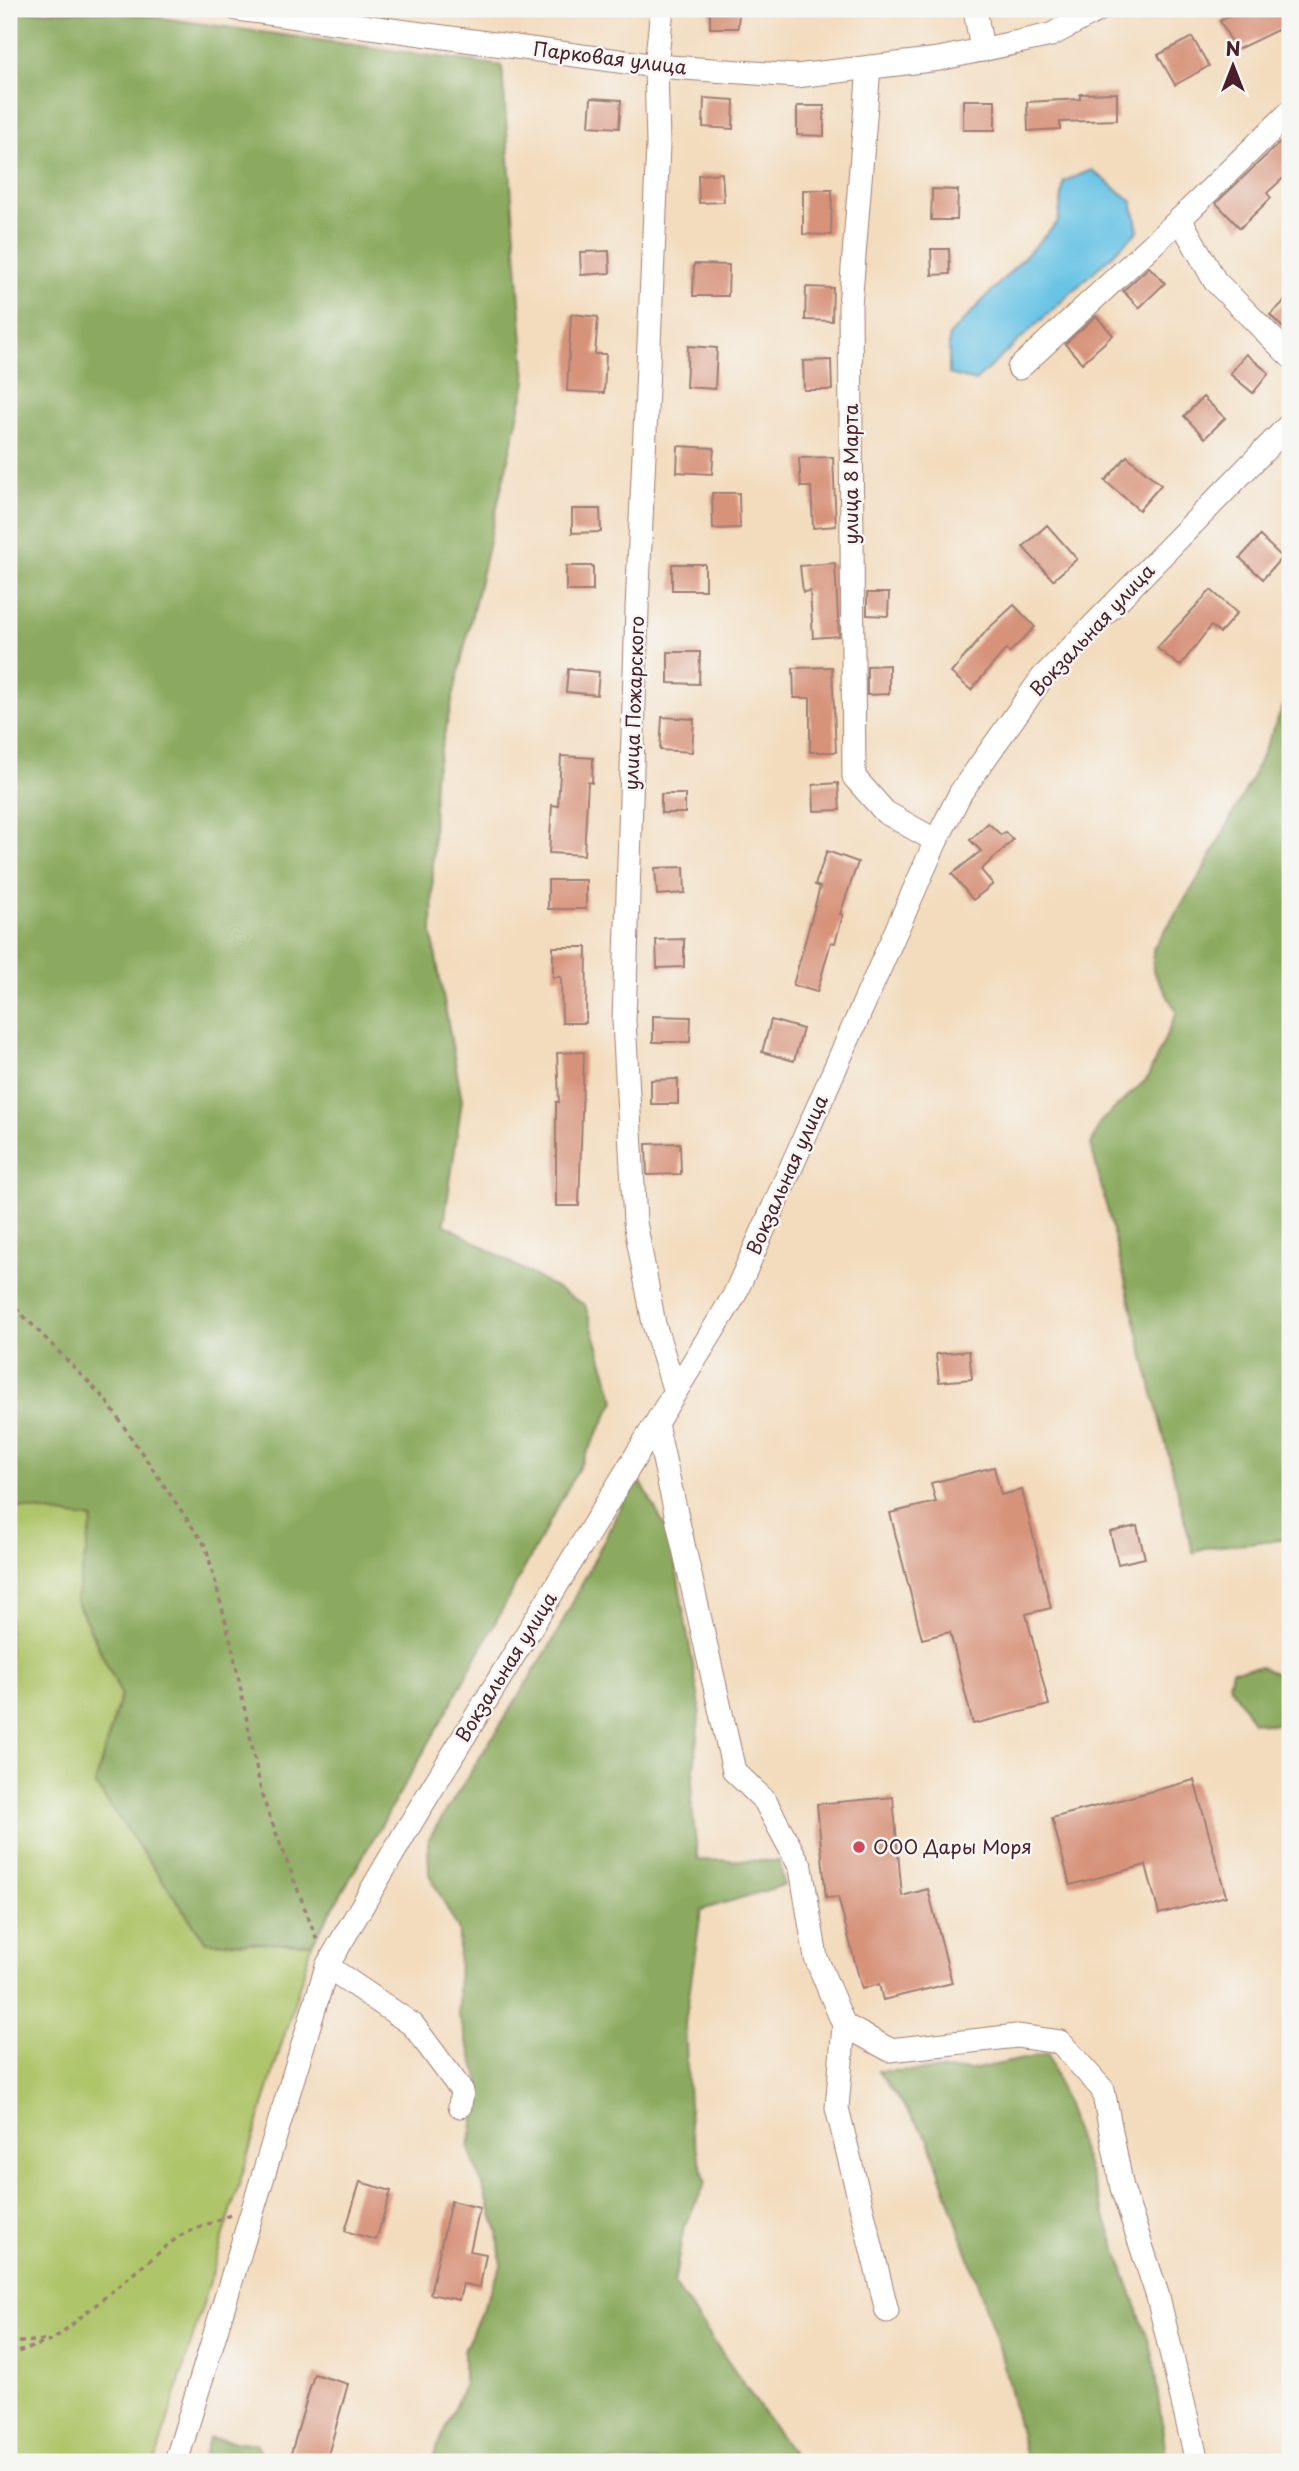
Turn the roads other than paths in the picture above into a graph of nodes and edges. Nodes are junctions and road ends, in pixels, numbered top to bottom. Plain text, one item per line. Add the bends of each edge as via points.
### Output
1 (237, 9) edge
2 (662, 9) edge
3 (975, 9) edge
4 (1100, 9) edge
5 (336, 15) edge
6 (982, 50) junction
7 (656, 66) junction
8 (869, 67) junction
9 (1290, 112) edge
10 (1180, 219) junction
11 (1290, 356) edge
12 (1019, 368) dead end
13 (1290, 424) edge
14 (936, 841) junction
15 (675, 1392) junction
16 (656, 1424) junction
17 (327, 1966) junction
18 (844, 2025) junction
19 (460, 2106) dead end
20 (887, 2311) dead end
21 (176, 2462) edge
22 (1196, 2462) edge

1 - 5 street, Парковая улица
2 - 7 street, улица Пожарского
3 - 6 street
4 - 6 street, Парковая улица via 1051,35
5 - 7 street, Парковая улица
6 - 8 street, Парковая улица
7 - 8 street, Парковая улица via 796,76
7 - 15 street, улица Пожарского via 658,145 624,1021 635,1222 654,1324
8 - 14 street, улица 8 Марта via 850,306 854,777 885,812
9 - 10 street
10 - 11 street via 1215,281
10 - 12 street
13 - 14 street, Вокзальная улица via 1042,678 961,792
14 - 15 street, Вокзальная улица via 734,1296
15 - 16 street, Вокзальная улица
16 - 17 street, Вокзальная улица
16 - 18 street via 734,1771 765,1801 801,1868 816,1958
17 - 19 street via 413,2025 462,2091
17 - 21 street, Вокзальная улица
18 - 20 street via 837,2108
18 - 22 street via 890,2050 1017,2035 1060,2042 1103,2090 1122,2188 1158,2297

